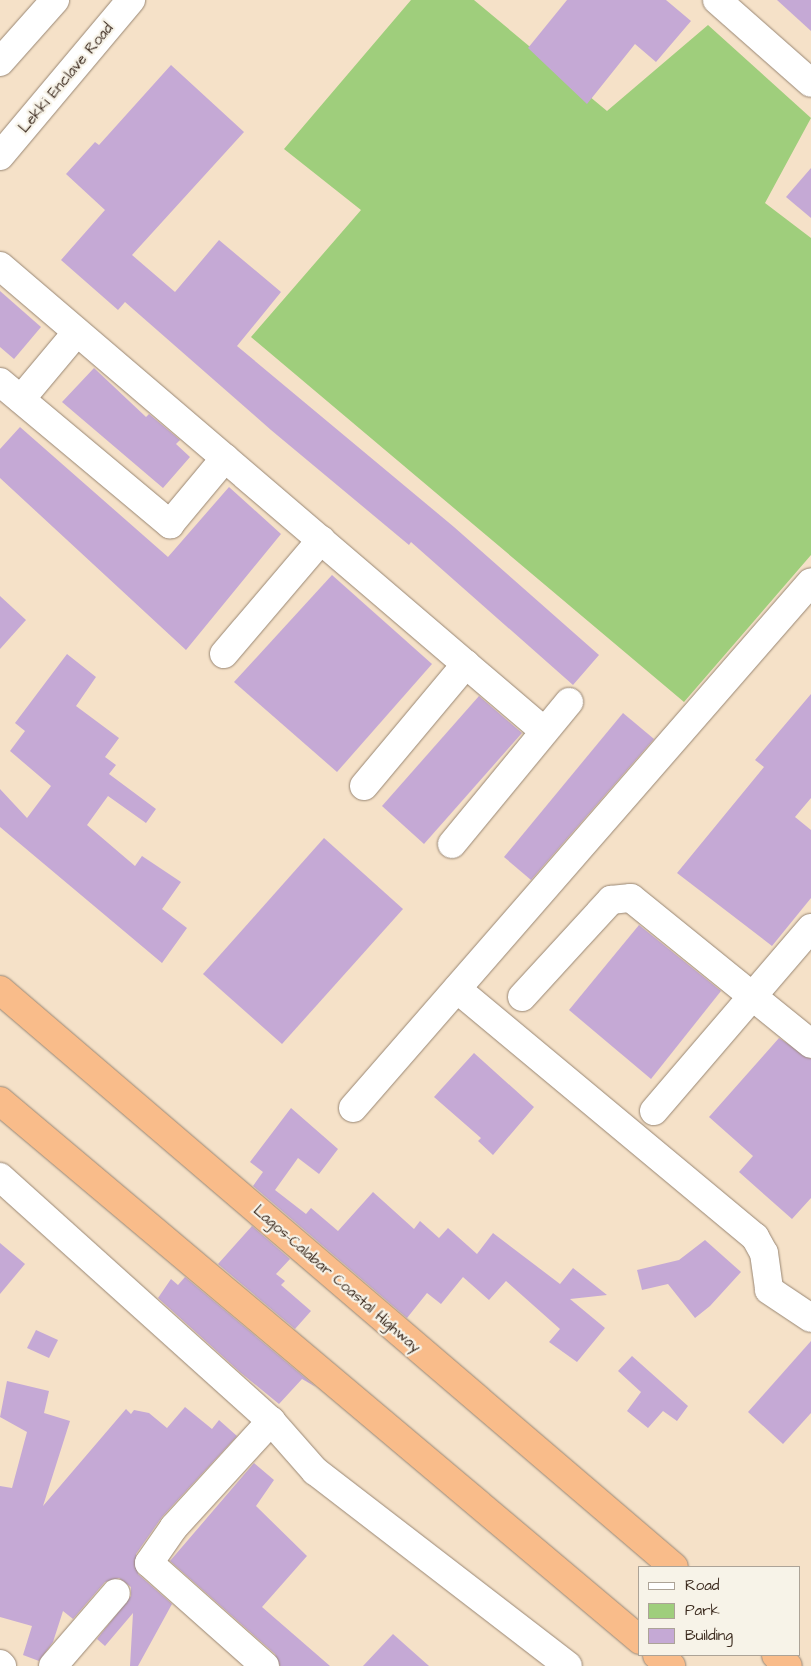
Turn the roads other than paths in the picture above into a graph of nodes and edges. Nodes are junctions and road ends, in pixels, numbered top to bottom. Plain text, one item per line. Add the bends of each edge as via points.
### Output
1 (55, 0) edge
2 (131, 0) edge
3 (716, 0) edge
4 (0, 62) edge
5 (811, 83) edge
6 (0, 156) edge
7 (0, 266) edge
8 (77, 332) junction
9 (0, 382) edge
10 (21, 399) junction
11 (225, 458) junction
12 (321, 540) junction
13 (811, 582) edge
14 (224, 654) dead end
15 (466, 664) junction
16 (569, 702) dead end
17 (544, 731) junction
18 (364, 786) dead end
19 (452, 844) dead end
20 (811, 928) edge
21 (458, 989) junction
22 (0, 990) edge
23 (752, 995) junction
24 (522, 997) dead end
25 (811, 1044) edge
26 (0, 1100) edge
27 (353, 1108) dead end
28 (654, 1111) dead end
29 (0, 1177) edge
30 (811, 1318) edge
31 (271, 1421) junction
32 (673, 1566) edge
33 (116, 1593) dead end
34 (638, 1638) edge
35 (658, 1656) edge
36 (777, 1656) edge
37 (53, 1666) edge
38 (265, 1666) edge
39 (568, 1666) edge
40 (671, 1666) edge
41 (788, 1666) edge

1 - 4 street
2 - 6 street, Lekki Enclave Road
3 - 5 street
7 - 8 street
8 - 10 street
8 - 11 street
9 - 10 street
10 - 11 street via 170,524
11 - 12 street
12 - 14 street
12 - 15 street
13 - 21 street
15 - 17 street
15 - 18 street
16 - 17 street
17 - 19 street
20 - 23 street
21 - 27 street
21 - 30 street via 755,1236 764,1253 769,1290
22 - 32 highway, Lagos-Calabar Coastal Highway
23 - 24 street via 647,907 619,897
23 - 25 street
23 - 28 street
26 - 34 highway
29 - 31 street
31 - 38 street via 174,1527 149,1563
31 - 39 street via 315,1471
33 - 37 street
35 - 40 highway
36 - 41 highway

